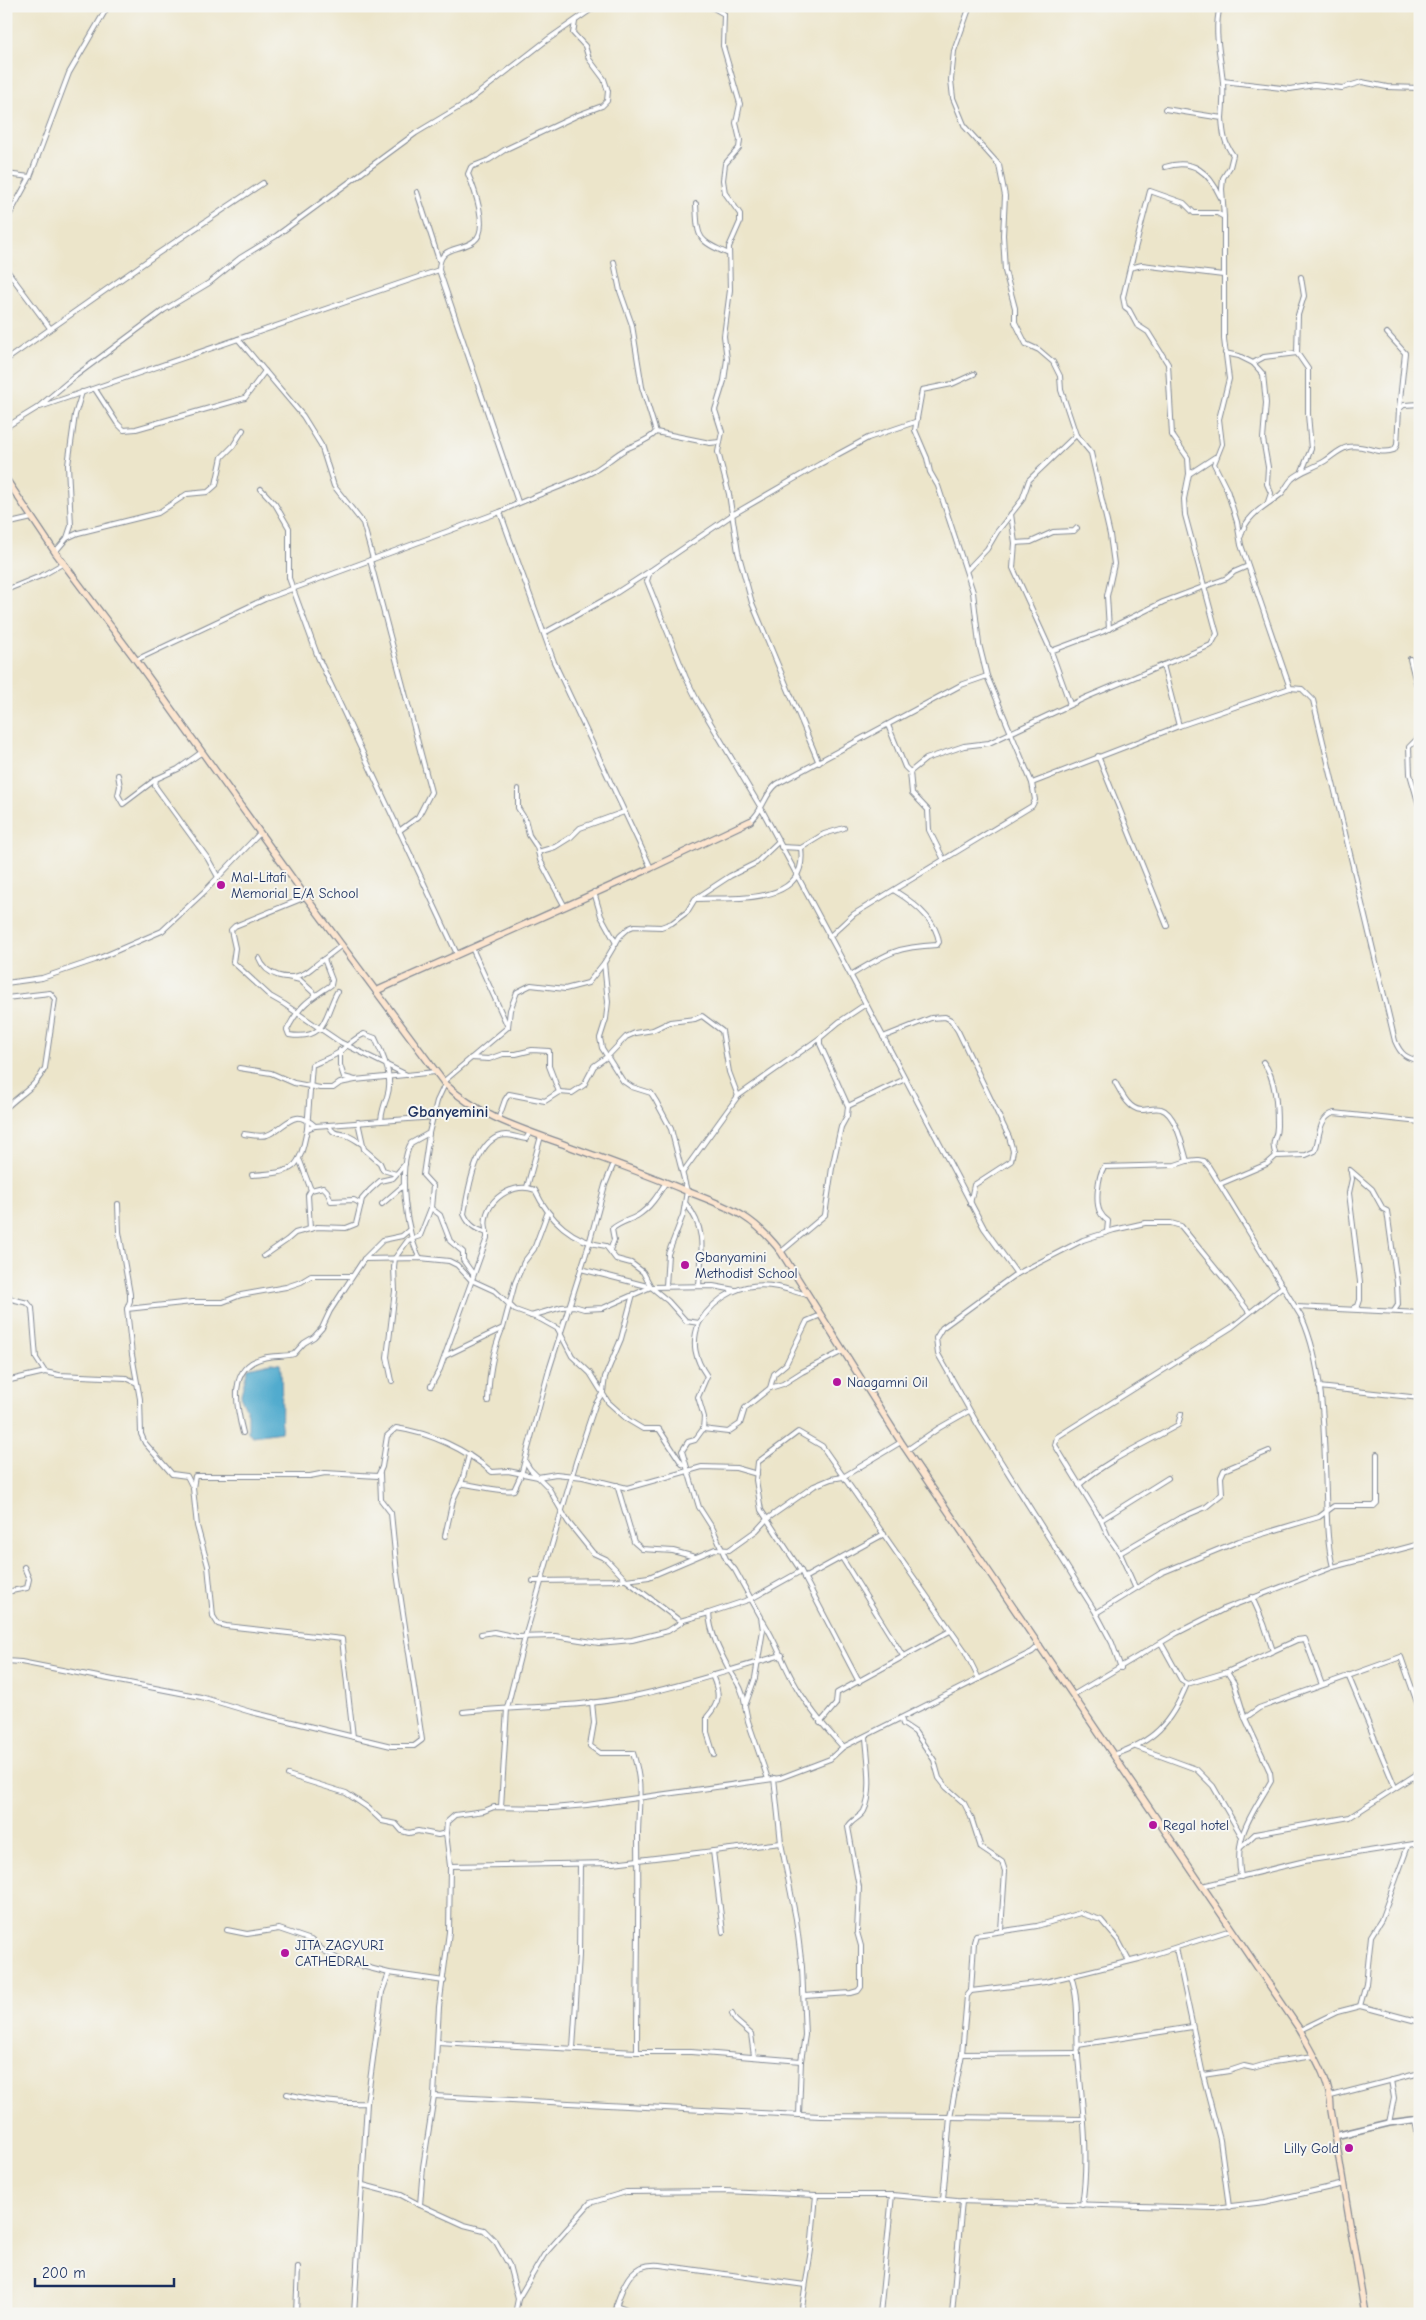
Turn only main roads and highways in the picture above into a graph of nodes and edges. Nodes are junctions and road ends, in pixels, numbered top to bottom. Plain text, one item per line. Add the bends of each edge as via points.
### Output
1 (6, 479) edge
2 (750, 821) road end
3 (376, 991) junction
4 (1365, 2314) edge

1 - 3 main road via 55,552
2 - 3 main road
3 - 4 main road via 444,1083 472,1107 498,1120 666,1182 751,1219 781,1252 901,1442 1300,2030 1331,2096

